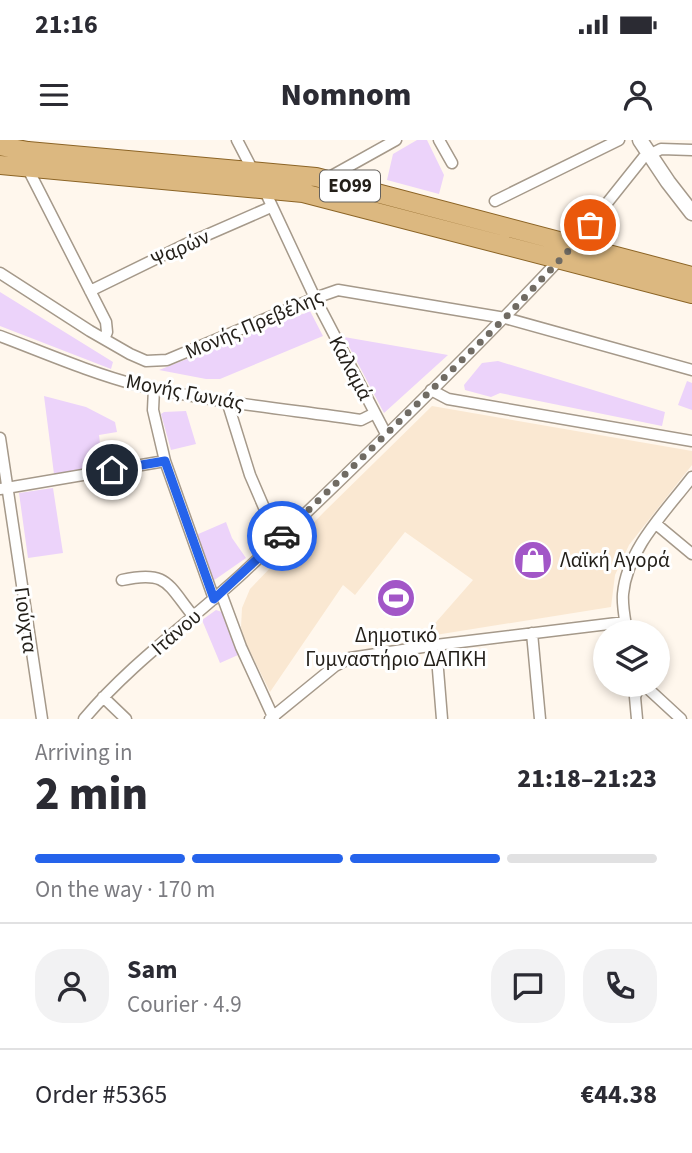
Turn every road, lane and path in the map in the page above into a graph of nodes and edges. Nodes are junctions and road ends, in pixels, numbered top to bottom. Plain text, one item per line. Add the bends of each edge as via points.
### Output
1 (237, 140) edge
2 (396, 140) edge
3 (439, 140) edge
4 (619, 140) edge
5 (640, 140) edge
6 (0, 146) edge
7 (692, 150) edge
8 (648, 154) junction
9 (452, 163) dead end
10 (0, 165) edge
11 (28, 169) junction
12 (252, 169) junction
13 (326, 179) junction
14 (264, 189) junction
15 (495, 201) dead end
16 (271, 207) junction
17 (692, 213) edge
18 (567, 252) junction
19 (0, 273) edge
20 (692, 276) edge
21 (90, 290) junction
22 (692, 294) edge
23 (315, 298) junction
24 (505, 318) junction
25 (0, 336) edge
26 (104, 340) junction
27 (692, 370) edge
28 (154, 388) junction
29 (431, 390) junction
30 (227, 401) junction
31 (375, 413) junction
32 (386, 434) junction
33 (0, 438) edge
34 (692, 441) edge
35 (165, 461) junction
36 (692, 477) edge
37 (4, 488) edge
38 (656, 524) junction
39 (278, 540) junction
40 (692, 554) edge
41 (122, 580) dead end
42 (217, 596) junction
43 (194, 617) junction
44 (625, 620) edge
45 (593, 629) edge
46 (532, 633) junction
47 (436, 645) junction
48 (103, 697) junction
49 (636, 697) edge
50 (656, 697) edge
51 (272, 718) edge
52 (42, 719) edge
53 (84, 719) edge
54 (126, 719) edge
55 (442, 719) edge
56 (540, 719) edge
57 (636, 719) edge
58 (681, 719) edge

1 - 12 street
2 - 13 street
3 - 9 street
4 - 15 street
5 - 8 street
6 - 12 main road, ΕΟ99
7 - 8 street via 667,148
8 - 17 street
8 - 18 street, Ιτάνου
10 - 11 main road, ΕΟ99
11 - 14 main road, ΕΟ99
11 - 21 street
12 - 13 main road, ΕΟ99
13 - 18 main road, ΕΟ99
14 - 16 street, Καλαμά
14 - 18 main road, ΕΟ99
16 - 21 street, Ψαρών
16 - 23 street, Καλαμά
18 - 20 main road, ΕΟ99
18 - 22 main road, ΕΟ99
18 - 24 street, Ιτάνου
19 - 26 street, Μονής Πρεβέλης
21 - 26 street via 106,322
23 - 24 street, Μονής Πρεβέλης via 351,291
23 - 26 street, Μονής Πρεβέλης via 162,362 146,361
23 - 31 street, Καλαμά
24 - 27 street, Μονής Πρεβέλης
24 - 29 street, Ιτάνου
25 - 28 street, Μονής Γωνιάς
28 - 30 street, Μονής Γωνιάς
28 - 35 street via 153,410
29 - 32 street, Ιτάνου
29 - 34 street via 448,399
30 - 31 street, Μονής Γωνιάς via 361,420
30 - 39 street via 250,475
31 - 32 street, Καλαμά
32 - 39 street, Ιτάνου
33 - 37 street, Γιούχτα
35 - 37 street
35 - 42 street
36 - 38 street
37 - 52 street, Γιούχτα
38 - 40 street
38 - 44 street via 627,575
39 - 42 street, Ιτάνου
41 - 43 street via 143,575 160,578
42 - 43 street, Ιτάνου
42 - 51 street
43 - 48 street, Ιτάνου
45 - 46 street
46 - 47 street
46 - 56 street
47 - 51 street via 342,661
47 - 55 street
48 - 53 street, Ιτάνου
48 - 54 street
49 - 57 street
50 - 58 street

